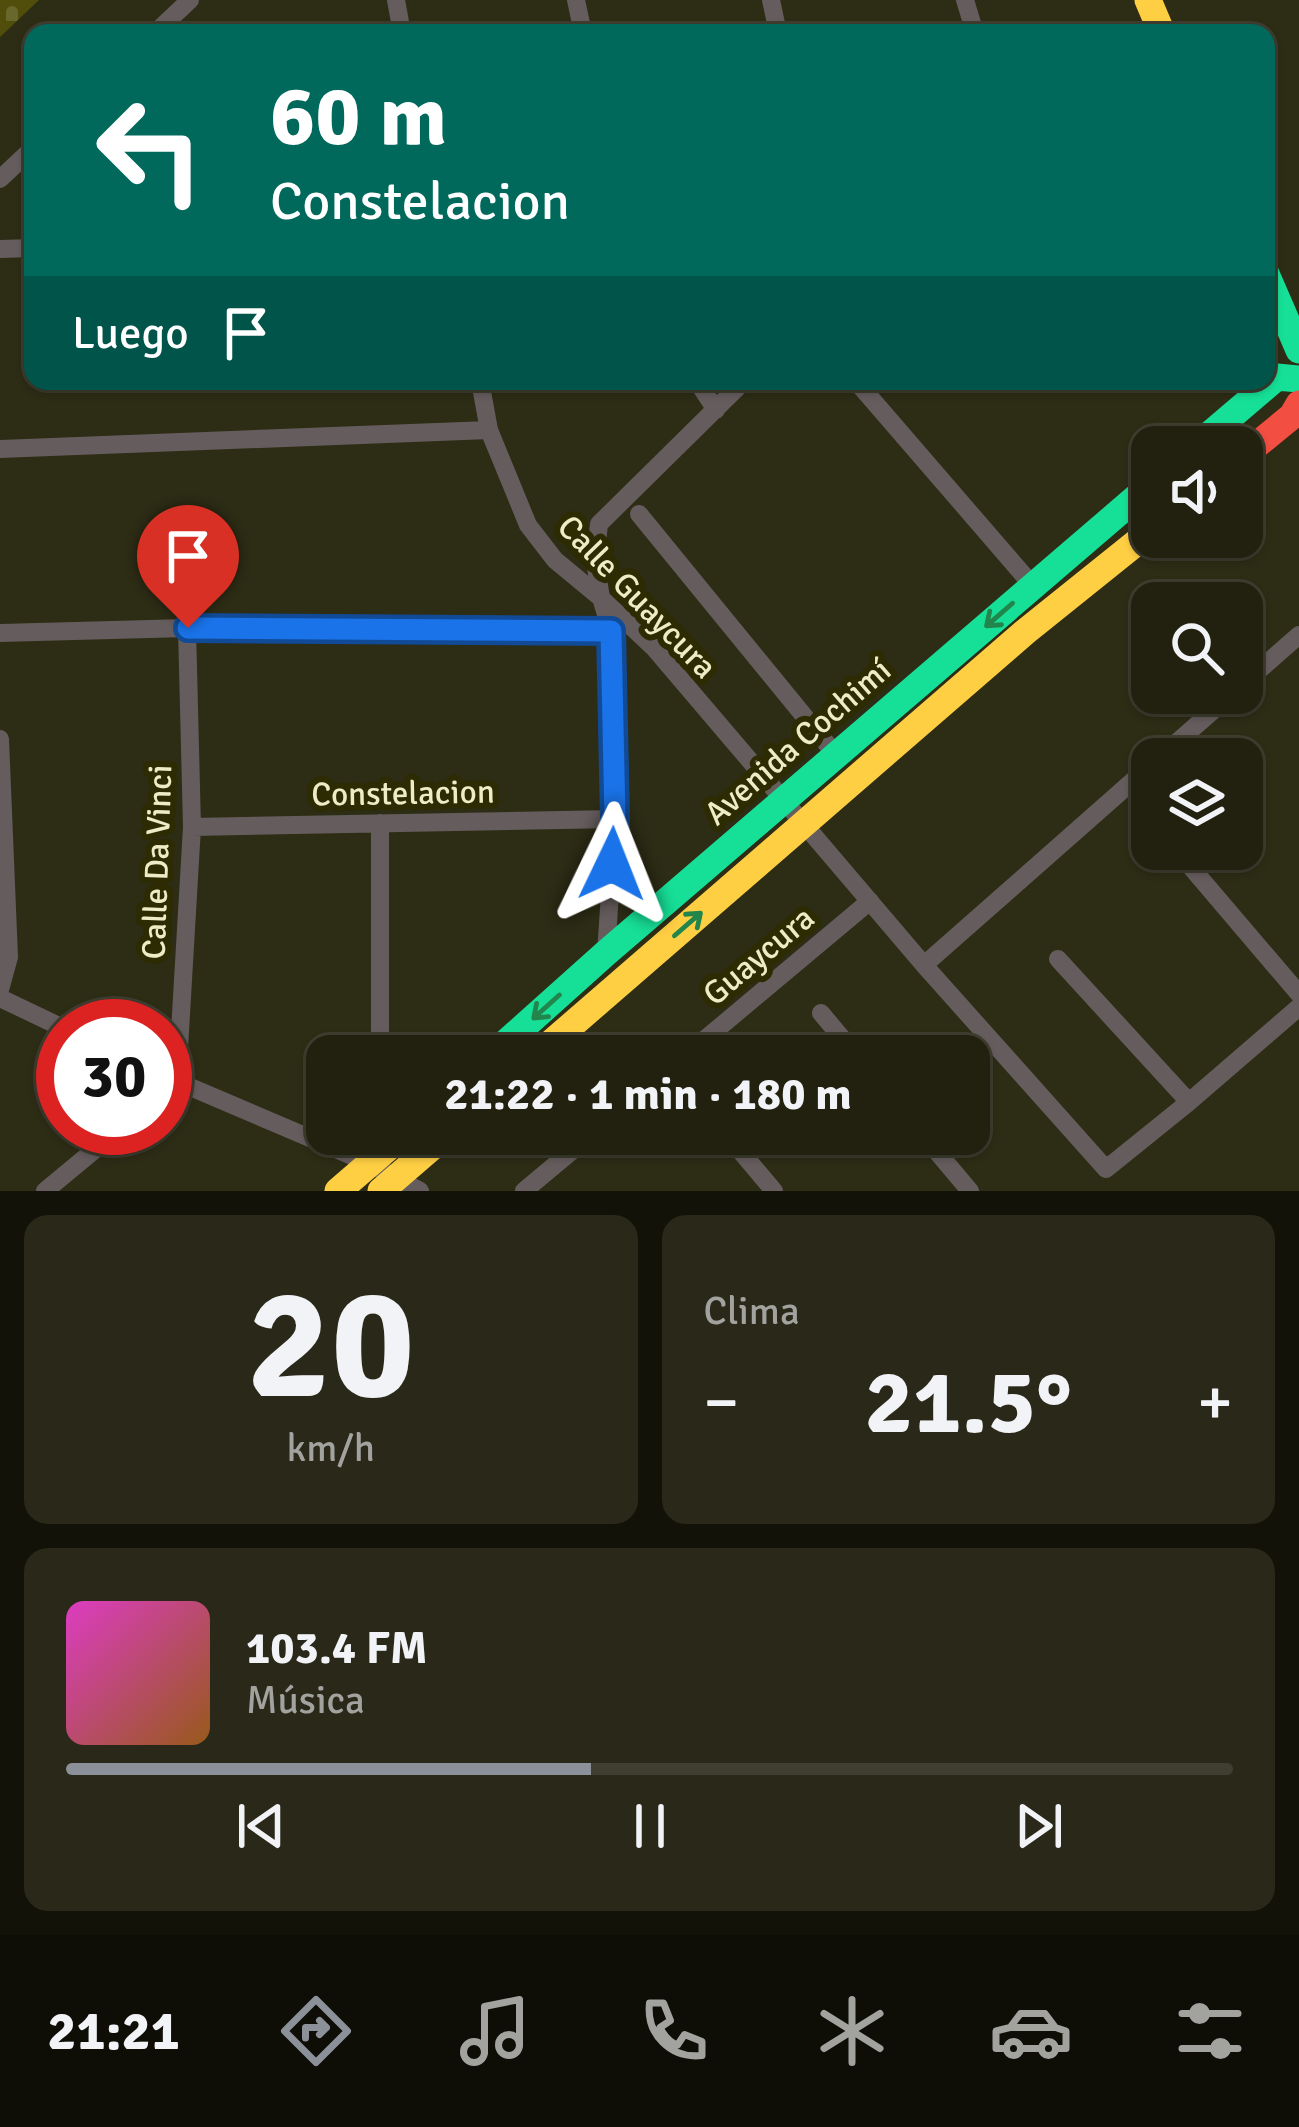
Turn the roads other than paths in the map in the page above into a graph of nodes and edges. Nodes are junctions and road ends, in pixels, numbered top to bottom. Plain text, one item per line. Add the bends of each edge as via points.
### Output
1 (190, 0) edge
2 (165, 24) edge
3 (24, 156) edge
4 (0, 179) edge
5 (1275, 295) edge
6 (1299, 350) edge
7 (482, 390) edge
8 (703, 390) edge
9 (735, 390) edge
10 (864, 390) edge
11 (1261, 390) edge
12 (1299, 404) edge
13 (716, 410) junction
14 (1219, 426) edge
15 (489, 430) junction
16 (1263, 440) edge
17 (0, 449) edge
18 (1131, 502) edge
19 (639, 514) dead end
20 (1131, 547) edge
21 (1033, 586) junction
22 (601, 598) junction
23 (188, 628) junction
24 (611, 631) junction
25 (0, 634) edge
26 (1299, 634) edge
27 (1263, 666) edge
28 (1209, 714) edge
29 (1182, 738) edge
30 (0, 739) edge
31 (836, 755) junction
32 (1131, 783) edge
33 (783, 801) junction
34 (615, 819) junction
35 (380, 823) junction
36 (802, 824) junction
37 (191, 827) junction
38 (1193, 870) edge
39 (870, 901) junction
40 (606, 953) junction
41 (1058, 959) dead end
42 (924, 965) junction
43 (0, 994) edge
44 (1299, 994) edge
45 (176, 999) edge
46 (1299, 1007) edge
47 (36, 1013) edge
48 (820, 1013) dead end
49 (380, 1035) edge
50 (514, 1035) edge
51 (560, 1035) edge
52 (710, 1035) edge
53 (838, 1035) edge
54 (192, 1090) edge
55 (1190, 1102) junction
56 (306, 1123) edge
57 (88, 1155) edge
58 (376, 1155) edge
59 (388, 1155) edge
60 (428, 1155) edge
61 (567, 1155) edge
62 (744, 1155) edge
63 (940, 1155) edge
64 (768, 1184) edge
65 (400, 1186) edge
66 (45, 1191) edge
67 (338, 1191) edge
68 (524, 1191) edge
69 (747, 1191) edge
70 (970, 1191) edge

1 - 2 street
3 - 4 street
5 - 6 street
7 - 15 street, Calle Guaycura
8 - 13 street
9 - 13 street
10 - 21 street
11 - 14 street
12 - 16 street
13 - 22 street via 599,524
15 - 17 street
15 - 22 street, Calle Guaycura via 528,525
18 - 21 street, Avenida Cochimí
19 - 31 street
20 - 36 street, Avenida Cochimí
21 -> 31 street, Avenida Cochimí
22 - 24 street
22 - 33 street, Calle Guaycura via 654,648
23 - 24 street
23 - 25 street
23 - 37 street, Calle Da Vinci
24 - 34 street
26 - 27 street
28 - 29 street
30 - 43 street via 9,957
31 - 33 street, Avenida Cochimí
32 - 42 street
33 - 36 street, Calle Guaycura
33 - 40 street, Avenida Cochimí
34 - 35 street, Constelacion
34 - 40 street
35 - 37 street, Constelacion
35 - 49 street
36 - 39 street, Calle Guaycura
51 -> 36 street, Avenida Cochimí
37 - 45 street, Calle Da Vinci
38 - 44 street
39 - 42 street
39 - 52 street, Guaycura
40 -> 50 street, Avenida Cochimí
41 - 55 street
42 - 55 street via 1106,1169
43 - 47 street
46 - 55 street
48 - 53 street
54 - 56 street
57 - 66 street
58 - 67 street
59 - 65 street
60 - 65 street
61 - 68 street
62 - 64 street
63 - 70 street
64 - 69 street

